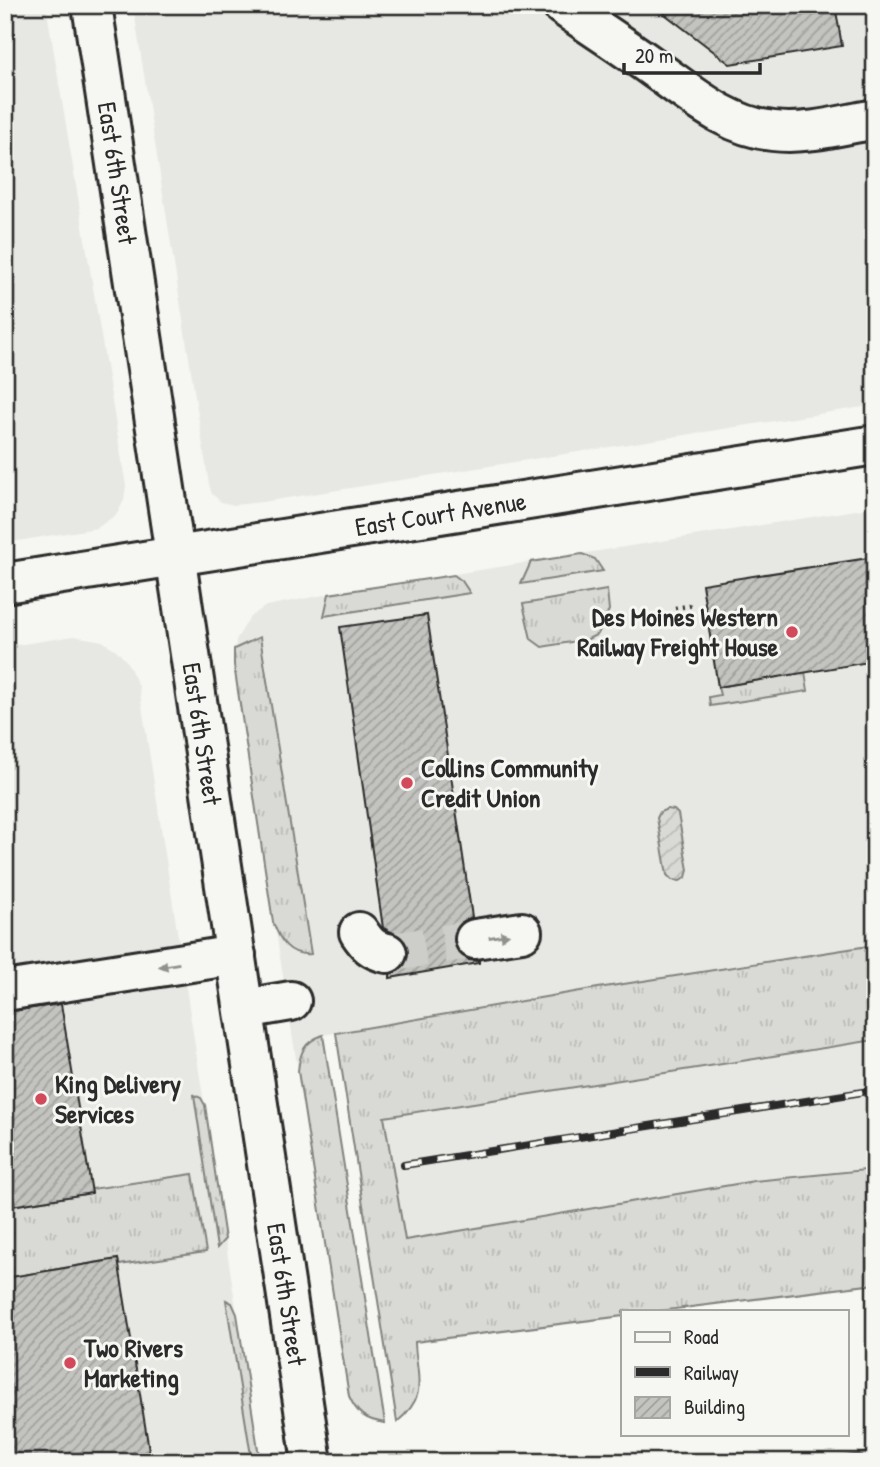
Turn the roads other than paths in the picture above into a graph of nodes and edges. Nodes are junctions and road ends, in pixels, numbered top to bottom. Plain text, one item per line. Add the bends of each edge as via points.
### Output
1 (92, 5) edge
2 (562, 5) edge
3 (875, 119) edge
4 (875, 445) edge
5 (177, 557) junction
6 (5, 583) edge
7 (523, 932) dead end
8 (475, 939) tunnel mouth
9 (236, 955) junction
10 (5, 990) edge
11 (291, 1001) dead end
12 (244, 1009) junction
13 (312, 1462) edge

1 - 5 main road, East 6th Street
2 - 3 main road via 689,94 744,125 799,131
4 - 5 main road, East Court Avenue
5 - 6 main road, East Court Avenue
5 - 9 main road, East 6th Street
8 -> 7 main road
9 -> 10 main road
9 - 12 main road, East 6th Street
11 - 12 main road
12 - 13 main road, East 6th Street

